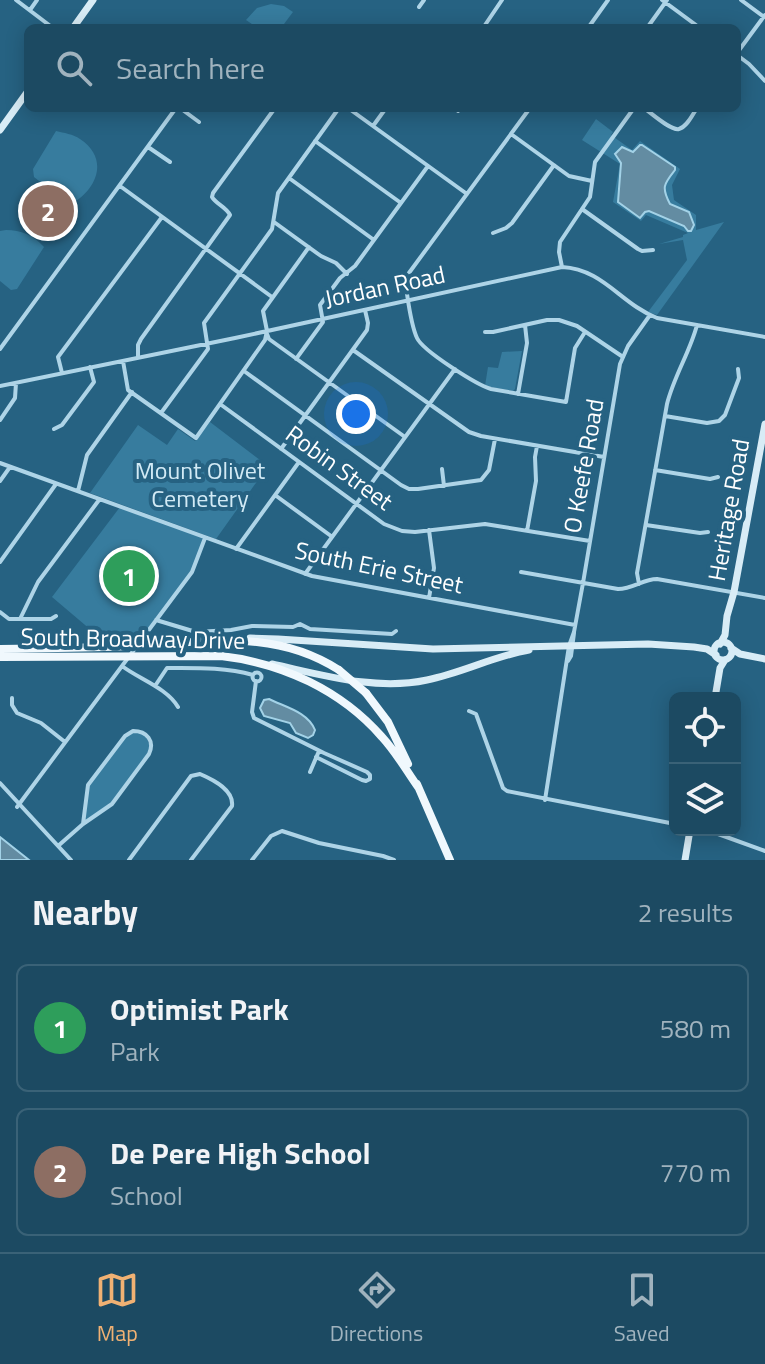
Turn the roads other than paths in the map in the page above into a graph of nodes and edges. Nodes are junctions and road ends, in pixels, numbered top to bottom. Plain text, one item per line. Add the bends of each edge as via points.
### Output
1 (16, 0) edge
2 (37, 0) edge
3 (93, 0) edge
4 (424, 0) edge
5 (502, 0) edge
6 (608, 0) edge
7 (741, 0) edge
8 (665, 1) edge
9 (419, 7) dead end
10 (30, 10) junction
11 (764, 16) edge
12 (48, 24) edge
13 (76, 24) edge
14 (486, 24) edge
15 (591, 24) edge
16 (650, 24) edge
17 (695, 24) edge
18 (741, 48) edge
19 (741, 57) edge
20 (765, 81) edge
21 (24, 97) edge
22 (175, 112) edge
23 (184, 112) edge
24 (272, 112) edge
25 (336, 112) edge
26 (354, 112) edge
27 (383, 112) edge
28 (527, 112) edge
29 (631, 112) edge
30 (649, 112) edge
31 (694, 112) edge
32 (199, 122) dead end
33 (373, 126) junction
34 (0, 130) edge
35 (511, 134) junction
36 (315, 141) junction
37 (148, 147) junction
38 (170, 162) dead end
39 (554, 165) junction
40 (428, 166) junction
41 (289, 178) junction
42 (592, 181) junction
43 (120, 186) junction
44 (467, 194) junction
45 (401, 203) junction
46 (582, 209) junction
47 (162, 217) junction
48 (274, 222) junction
49 (493, 233) dead end
50 (374, 240) junction
51 (309, 247) junction
52 (207, 249) junction
53 (653, 250) dead end
54 (562, 267) junction
55 (240, 274) junction
56 (347, 274) junction
57 (272, 297) junction
58 (409, 300) junction
59 (365, 310) junction
60 (650, 315) junction
61 (323, 319) junction
62 (525, 325) junction
63 (697, 325) junction
64 (267, 331) junction
65 (485, 332) dead end
66 (585, 332) junction
67 (765, 337) edge
68 (208, 344) junction
69 (0, 349) edge
70 (353, 350) junction
71 (623, 357) junction
72 (138, 358) junction
73 (296, 359) junction
74 (123, 361) junction
75 (90, 367) junction
76 (455, 369) junction
77 (738, 369) dead end
78 (244, 371) junction
79 (62, 373) junction
80 (15, 383) junction
81 (329, 383) junction
82 (0, 386) edge
83 (132, 392) junction
84 (518, 394) junction
85 (220, 404) junction
86 (429, 404) junction
87 (161, 413) junction
88 (305, 416) junction
89 (665, 416) junction
90 (0, 420) edge
91 (765, 424) edge
92 (54, 429) dead end
93 (405, 437) junction
94 (495, 439) junction
95 (537, 446) junction
96 (281, 449) junction
97 (604, 457) junction
98 (299, 462) junction
99 (0, 463) edge
100 (10, 467) junction
101 (442, 469) dead end
102 (655, 470) junction
103 (380, 471) junction
104 (718, 477) dead end
105 (0, 481) edge
106 (56, 484) junction
107 (444, 486) junction
108 (78, 492) junction
109 (275, 495) junction
110 (99, 500) junction
111 (356, 504) junction
112 (646, 525) junction
113 (429, 530) junction
114 (527, 531) junction
115 (708, 532) dead end
116 (332, 537) junction
117 (205, 538) junction
118 (590, 541) junction
119 (236, 549) junction
120 (0, 562) edge
121 (521, 572) dead end
122 (305, 574) junction
123 (583, 583) junction
124 (639, 584) junction
125 (734, 592) junction
126 (429, 598) junction
127 (765, 598) edge
128 (732, 603) junction
129 (0, 612) edge
130 (56, 616) dead end
131 (20, 619) junction
132 (156, 620) junction
133 (575, 625) junction
134 (396, 631) dead end
135 (236, 640) junction
136 (719, 644) junction
137 (137, 646) junction
138 (571, 646) junction
139 (546, 647) junction
140 (694, 647) junction
141 (731, 648) junction
142 (0, 649) edge
143 (716, 655) junction
144 (129, 656) junction
145 (0, 657) edge
146 (763, 658) edge
147 (726, 659) junction
148 (255, 661) junction
149 (122, 666) junction
150 (155, 686) junction
151 (717, 687) junction
152 (716, 692) edge
153 (12, 698) dead end
154 (178, 707) dead end
155 (469, 711) dead end
156 (65, 742) junction
157 (319, 751) junction
158 (316, 757) junction
159 (310, 772) dead end
160 (0, 783) edge
161 (418, 787) junction
162 (545, 800) junction
163 (18, 806) junction
164 (669, 823) edge
165 (83, 824) junction
166 (689, 836) edge
167 (724, 836) edge
168 (58, 846) junction
169 (765, 851) edge
170 (71, 860) edge
171 (129, 860) edge
172 (191, 860) edge
173 (252, 860) edge
174 (394, 860) edge
175 (450, 860) edge
176 (685, 860) edge

1 - 10 street
2 - 10 street
3 - 13 main road
4 - 9 street
5 - 14 street
6 - 15 street
7 - 11 street
8 - 16 street
8 - 17 street
10 - 12 street
11 - 18 street
19 - 20 street
21 - 34 main road
22 - 37 street
23 - 32 street
24 - 52 street via 213,193 230,215
25 - 36 street
26 - 33 street
27 - 33 street
28 - 35 street
29 - 42 street via 597,159
30 - 31 street via 677,130
33 - 40 street
35 - 39 street
35 - 44 street
36 - 41 street
36 - 45 street
37 - 38 street
37 - 43 street
39 - 42 street via 572,178
39 - 49 street via 512,223
40 - 44 street
40 - 45 street
41 - 48 street via 277,195
41 - 50 street
42 - 46 street
43 - 47 street
43 - 69 street
44 - 58 street via 406,277
45 - 50 street
46 - 53 street via 638,249
46 - 54 street via 560,242
47 - 52 street
47 - 79 street via 58,357
48 - 51 street
48 - 55 street
50 - 56 street
51 - 56 street
51 - 57 street
52 - 55 street
52 - 72 street via 141,339
54 - 58 street, Jordan Road
54 - 60 street via 592,274
55 - 57 street
55 - 68 street via 204,323
56 - 61 street via 320,305
57 - 64 street via 263,311
58 - 59 street, Jordan Road
58 - 76 street via 419,341
59 - 61 street, Jordan Road
59 - 70 street via 368,328
60 - 63 street
60 - 71 street, O Keefe Road
61 - 64 street, Jordan Road
61 - 73 street
62 - 65 street
62 - 66 street via 559,320
62 - 84 street
63 - 67 street
63 - 89 street
64 - 68 street, Jordan Road
64 - 73 street via 269,339
64 - 78 street
66 - 71 street
66 - 84 street via 575,348 566,402
68 - 72 street, Jordan Road
68 - 87 street
70 - 81 street
70 - 86 street
71 - 97 street, O Keefe Road
72 - 74 street, Jordan Road
73 - 81 street
74 - 75 street, Jordan Road
74 - 83 street
75 - 79 street, Jordan Road
75 - 92 street via 94,382
76 - 84 street via 485,387
76 - 86 street
77 - 89 street via 739,378 719,421
78 - 85 street
78 - 88 street
79 - 80 street, Jordan Road
80 - 82 street, Jordan Road
80 - 90 street via 15,398
81 - 88 street
81 - 93 street
83 - 87 street
83 - 108 street via 87,455
85 - 87 street via 196,438
85 - 96 street, Robin Street
86 - 93 street
86 - 94 street via 469,432
88 - 96 street
88 - 103 street
89 - 102 street
91 - 125 main road, Heritage Road
93 - 103 street
94 - 95 street
94 - 107 street via 485,478
95 - 97 street
95 - 114 street
96 - 98 street, Robin Street
97 - 118 street, O Keefe Road
98 - 109 street
98 - 111 street, Robin Street
99 - 100 street, South Erie Street
100 - 105 street
100 - 106 street, South Erie Street
101 - 107 street
102 - 104 street
102 - 112 street
103 - 107 street via 409,489
103 - 111 street
106 - 108 street, South Erie Street
106 - 120 street
108 - 110 street, South Erie Street
109 - 116 street
109 - 119 street
110 - 117 street, South Erie Street
110 - 131 street via 38,582
111 - 113 street, Robin Street via 396,529
111 - 116 street
112 - 115 street
112 - 124 street
113 - 114 street, Robin Street via 485,524
113 - 126 street via 434,568
114 - 118 street, Robin Street
116 - 122 street
117 - 119 street, South Erie Street
117 - 132 street via 192,572
118 - 123 street, O Keefe Road
119 - 122 street, South Erie Street
121 - 123 street
122 - 126 street, South Erie Street
123 - 124 street via 623,589
123 - 133 street, O Keefe Road
124 - 125 street via 657,579
125 - 127 street
125 - 128 main road, Heritage Road
126 - 133 street, South Erie Street
128 - 136 main road, Heritage Road
128 - 141 main road, Heritage Road
129 - 131 street
130 - 131 street
132 - 134 street via 196,632 300,624 310,629
132 - 137 street
133 - 138 street, O Keefe Road
135 - 137 main road
135 - 139 main road, South Broadway Drive via 433,649
135 - 161 main road, bridge via 293,648 339,670 366,693 392,730
136 - 140 main road, South Broadway Drive
136 - 141 main road
136 - 143 main road
137 - 142 main road
137 - 144 street
138 - 139 main road, South Broadway Drive
138 - 140 main road, South Broadway Drive
138 - 162 street, O Keefe Road
139 - 148 main road, South Broadway Drive via 395,684
140 - 143 main road, South Broadway Drive
141 - 146 main road
141 - 147 main road
143 - 147 main road
143 - 151 main road
144 - 145 main road, South Broadway Drive
144 - 148 main road, South Broadway Drive
144 - 149 street
146 - 147 main road
147 - 151 main road
148 - 161 main road via 302,677 352,707 382,736
149 - 150 street
149 - 156 street
150 - 154 street
150 - 157 street via 167,668 253,675 254,718
151 - 152 main road
153 - 156 street via 20,715
155 - 162 street via 476,714 503,788
156 - 163 street
157 - 158 street
157 - 158 street via 371,777 364,781
158 - 159 street
160 - 163 street
161 - 175 main road
162 - 164 street
163 - 168 street
165 - 165 street via 112,804 149,754 152,745 145,734 133,731 125,736 88,785
165 - 168 street
166 - 176 main road
167 - 169 street
168 - 170 street
171 - 172 street via 191,776 200,774 232,796 232,804
173 - 174 street via 271,836 285,831

